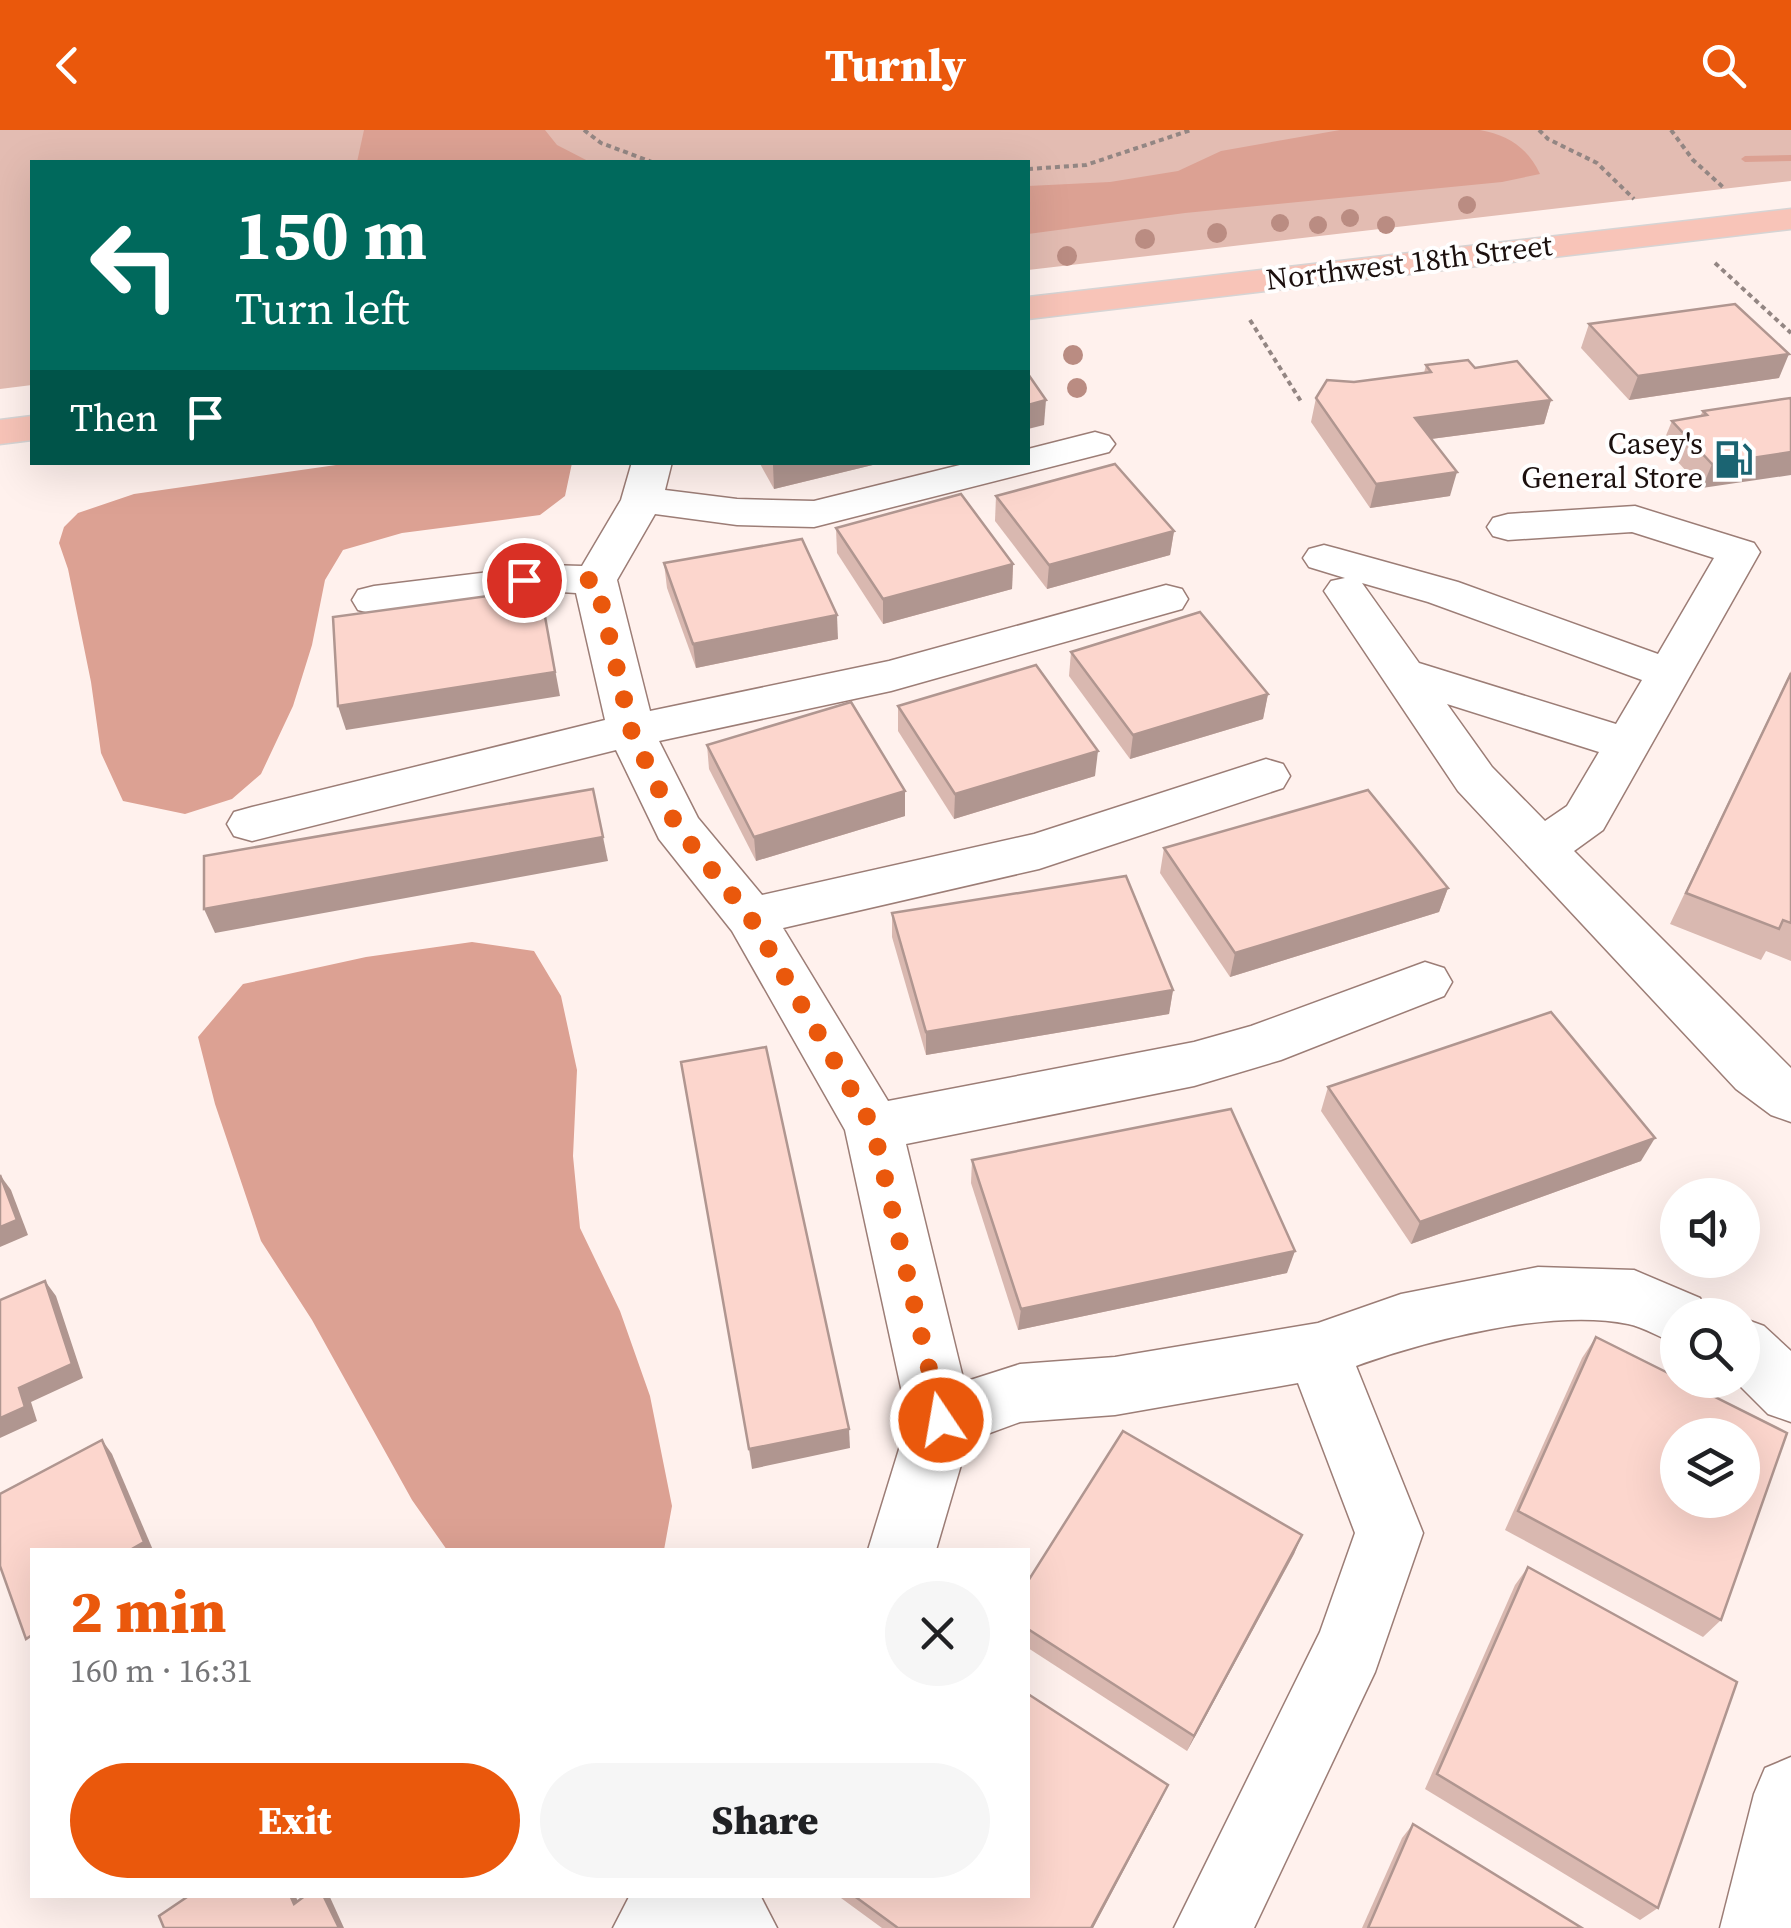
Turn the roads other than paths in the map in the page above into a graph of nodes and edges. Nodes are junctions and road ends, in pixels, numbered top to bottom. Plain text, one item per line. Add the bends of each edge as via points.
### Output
1 (1791, 218) edge
2 (1030, 308) edge
3 (30, 428) edge
4 (0, 432) edge
5 (1095, 444) dead end
6 (1030, 461) edge
7 (1013, 465) edge
8 (647, 481) edge
9 (1508, 527) dead end
10 (596, 580) junction
11 (1166, 599) dead end
12 (374, 600) dead end
13 (1404, 674) junction
14 (1669, 674) junction
15 (632, 733) junction
16 (1628, 744) junction
17 (1266, 776) dead end
18 (252, 824) dead end
19 (1540, 848) junction
20 (750, 917) junction
21 (1425, 982) dead end
22 (1791, 1099) edge
23 (873, 1127) junction
24 (1660, 1308) edge
25 (1318, 1352) junction
26 (1760, 1363) edge
27 (1791, 1393) edge
28 (941, 1420) junction
29 (903, 1548) edge
30 (1791, 1794) edge
31 (679, 1898) edge
32 (705, 1898) edge
33 (652, 1928) edge
34 (738, 1928) edge
35 (1213, 1928) edge
36 (1758, 1928) edge

1 - 2 main road, Northwest 18th Street
3 - 4 main road
5 - 6 street
7 - 8 street via 814,514 738,512
8 - 10 street
9 - 14 street via 1635,519 1739,552
10 - 12 street via 546,578
10 - 15 street
11 - 15 street via 891,676
13 - 14 street via 1335,575 1443,592
13 - 16 street
13 - 19 street via 1475,778
14 - 16 street
15 - 18 street
15 - 20 street via 677,827
16 - 19 street via 1585,818
17 - 20 street via 1039,851
19 - 22 street via 1756,1072
20 - 23 street
21 - 23 street via 1194,1064
23 - 28 street
24 - 25 street via 1634,1297 1538,1294 1401,1322
25 - 28 street via 1115,1386 1020,1393
25 - 35 street via 1389,1533 1350,1647
26 - 27 street
28 - 29 street
30 - 36 street
31 - 33 street
32 - 34 street

